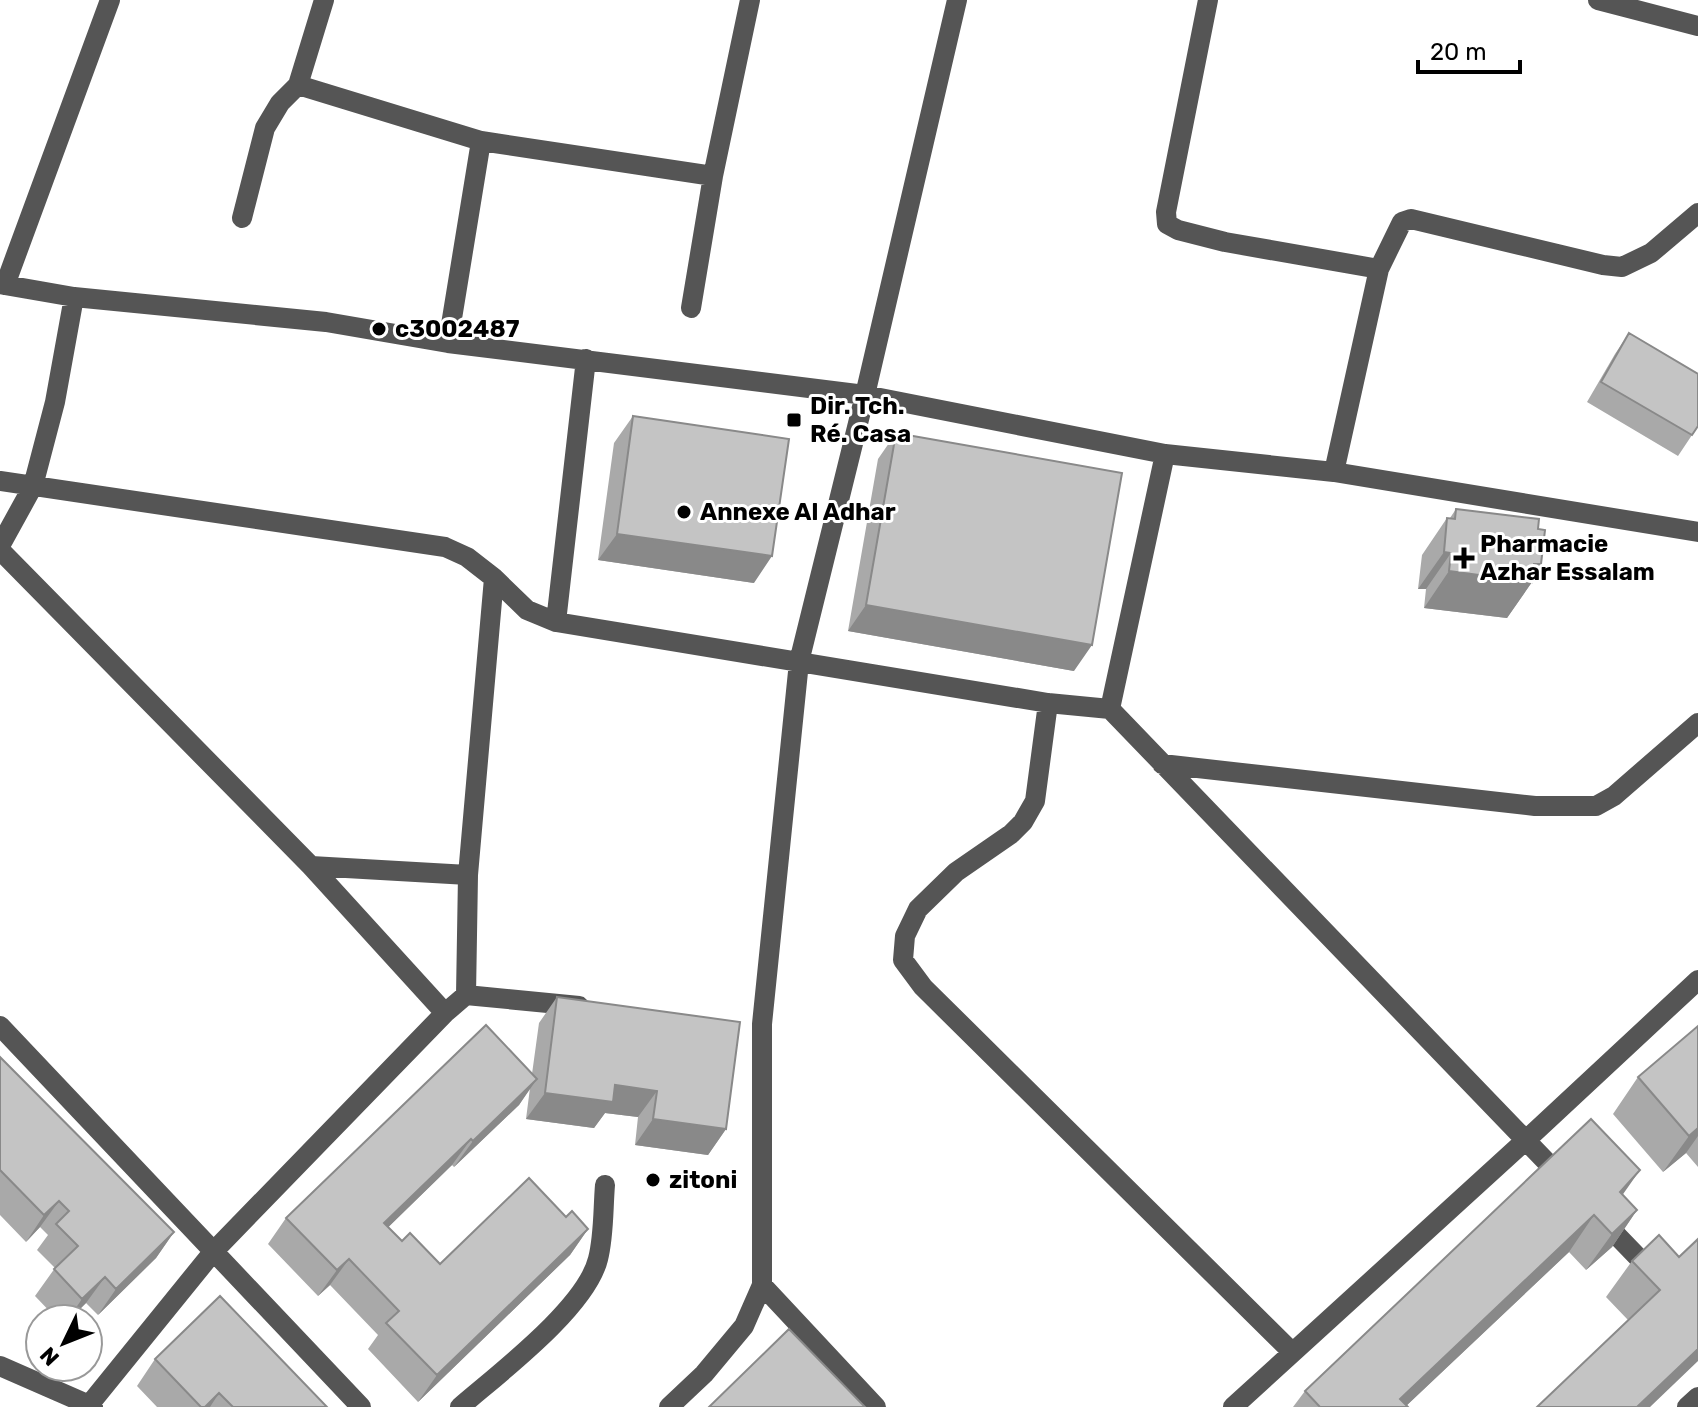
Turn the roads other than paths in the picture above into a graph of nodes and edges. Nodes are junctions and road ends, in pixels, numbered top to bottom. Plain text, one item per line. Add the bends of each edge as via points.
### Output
1 (110, 0) edge
2 (324, 0) edge
3 (750, 0) edge
4 (957, 0) edge
5 (1208, 0) edge
6 (1598, 0) edge
7 (1698, 26) edge
8 (298, 85) junction
9 (481, 141) junction
10 (713, 176) junction
11 (1698, 213) edge
12 (242, 218) dead end
13 (1379, 269) junction
14 (3, 284) edge
15 (74, 297) junction
16 (691, 308) dead end
17 (448, 343) junction
18 (586, 359) junction
19 (865, 395) junction
20 (1165, 454) junction
21 (1334, 472) junction
22 (0, 481) edge
23 (33, 486) junction
24 (1698, 532) edge
25 (0, 548) edge
26 (494, 578) junction
27 (556, 622) junction
28 (799, 662) junction
29 (1048, 703) junction
30 (1110, 709) junction
31 (1698, 723) edge
32 (1162, 764) junction
33 (311, 866) junction
34 (468, 875) junction
35 (1696, 987) edge
36 (466, 995) junction
37 (606, 1009) edge
38 (445, 1013) junction
39 (0, 1026) edge
40 (1526, 1140) junction
41 (605, 1185) dead end
42 (213, 1252) junction
43 (762, 1285) junction
44 (1666, 1286) edge
45 (1292, 1352) junction
46 (0, 1366) edge
47 (1698, 1397) edge
48 (91, 1406) edge
49 (361, 1407) edge
50 (460, 1407) edge
51 (669, 1407) edge
52 (876, 1407) edge
53 (1233, 1407) edge
54 (1687, 1407) edge

1 - 14 street
2 - 8 street
3 - 10 street
4 - 19 street
5 - 13 street via 1167,224 1225,242
6 - 7 street
8 - 9 street
8 - 12 street via 265,128
9 - 10 street
9 - 17 street
10 - 16 street
11 - 13 street via 1651,253 1622,267 1411,219 1397,229
13 - 21 street
14 - 15 street
15 - 17 street via 326,322
15 - 23 street
17 - 18 street
18 - 19 street
18 - 27 street
19 - 20 street
19 - 28 street
20 - 21 street
20 - 30 street
21 - 24 street
22 - 23 street
23 - 25 street
23 - 26 street via 445,547
25 - 33 street
26 - 27 street via 527,610
26 - 34 street
27 - 28 street
28 - 29 street
28 - 43 street via 755,1023
29 - 30 street
29 - 45 street via 1035,801 1011,834 956,872 918,909 905,936 903,960 923,987
30 - 32 street
31 - 32 street via 1596,806 1535,806
32 - 40 street
33 - 34 street
33 - 38 street
34 - 36 street
35 - 40 street
36 - 37 street
36 - 38 street
38 - 42 street
39 - 42 street
40 - 44 street
40 - 45 street
41 - 50 street via 598,1261 579,1295 552,1327
42 - 48 street
42 - 49 street
43 - 51 street via 744,1326
43 - 52 street
45 - 53 street
46 - 48 street
47 - 54 street

